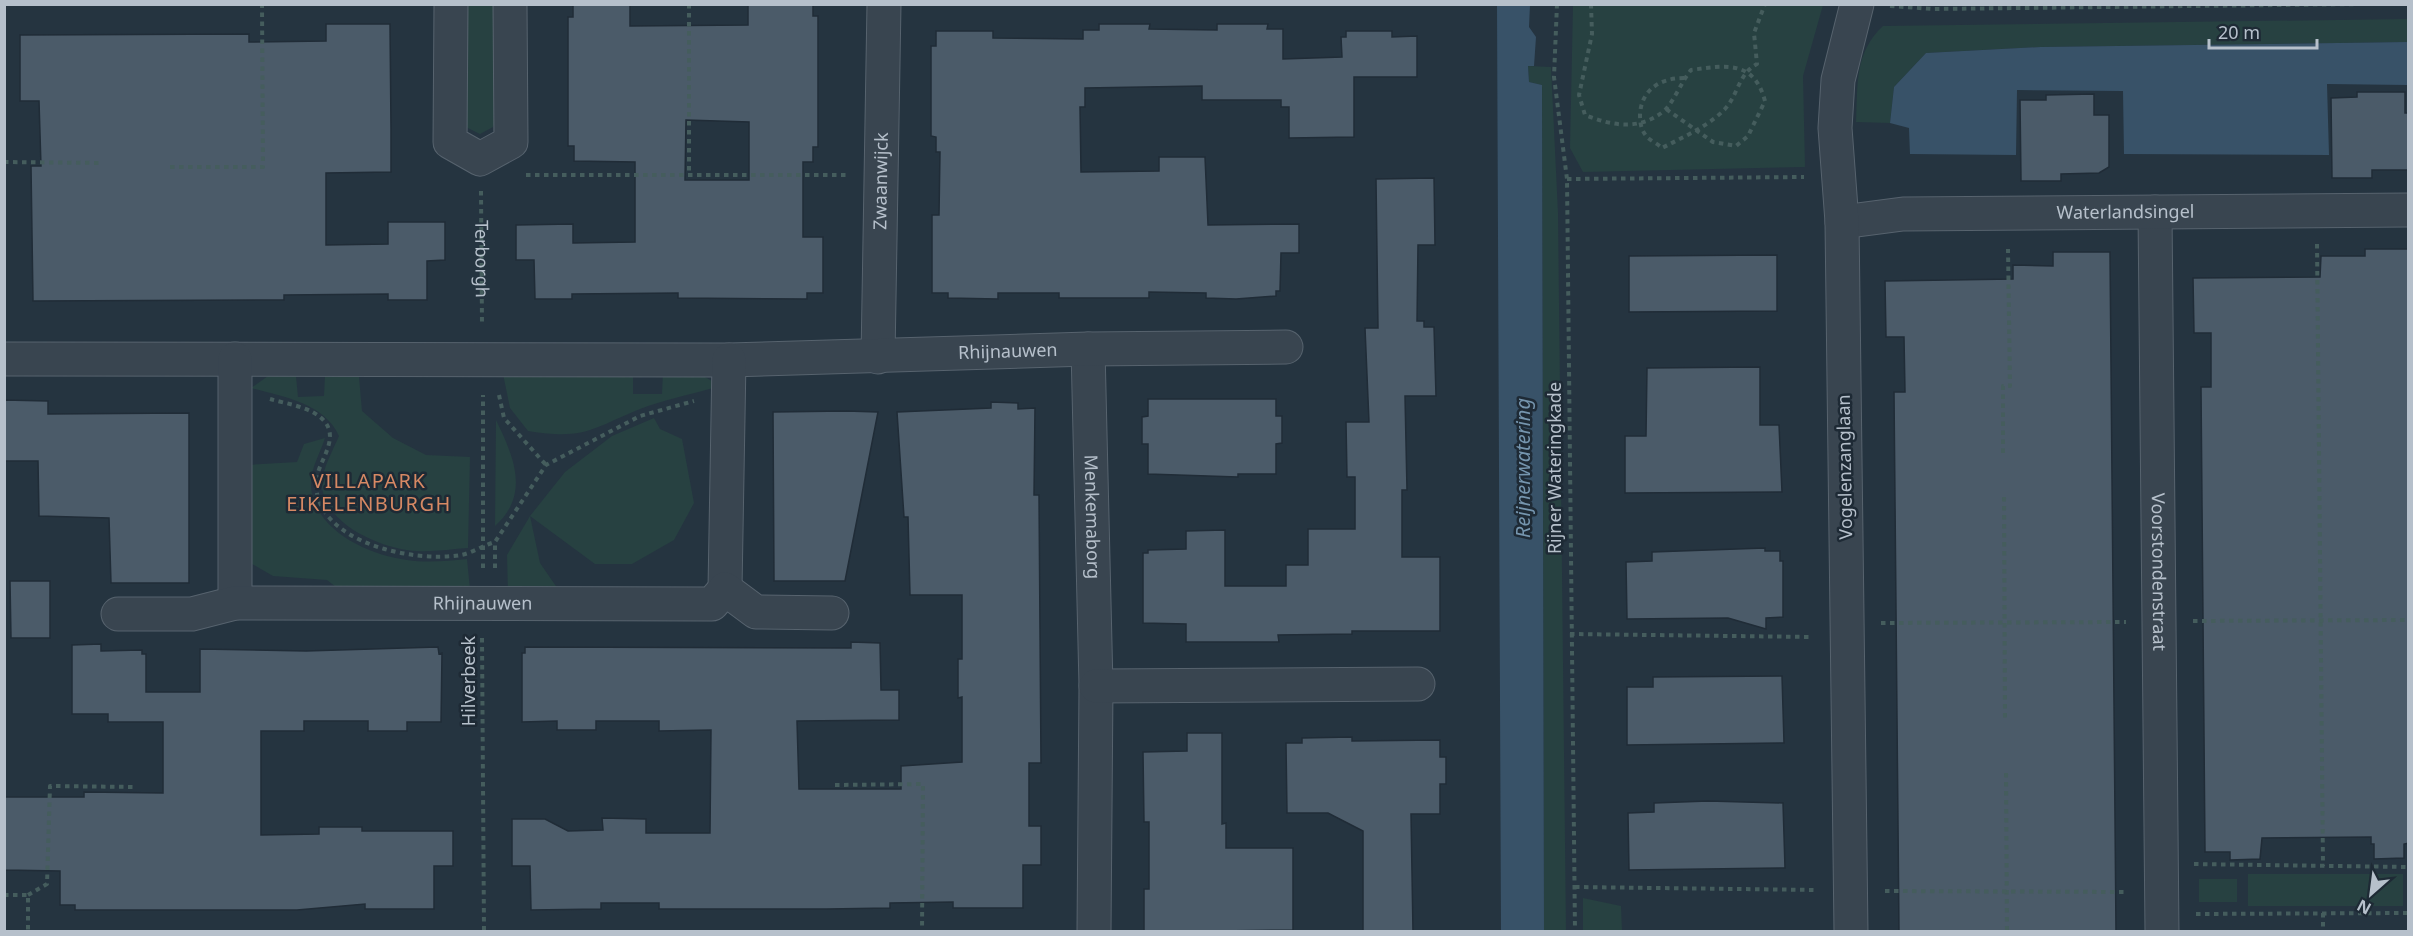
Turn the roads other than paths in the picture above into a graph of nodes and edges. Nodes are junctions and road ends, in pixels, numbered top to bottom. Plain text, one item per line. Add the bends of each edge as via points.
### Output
1 (451, 4) edge
2 (510, 4) edge
3 (884, 4) edge
4 (1869, 5) edge
5 (2409, 210) edge
6 (2155, 212) junction
7 (1842, 222) junction
8 (1286, 347) dead end
9 (1088, 349) junction
10 (878, 357) junction
11 (4, 358) edge
12 (235, 374) junction
13 (729, 376) junction
14 (725, 589) junction
15 (235, 603) junction
16 (832, 613) dead end
17 (118, 614) dead end
18 (1418, 684) dead end
19 (1096, 686) junction
20 (2162, 923) edge
21 (1094, 932) edge
22 (1851, 932) edge

1 - 2 street via 450,142 481,167 511,142
3 - 10 street, Zwaanwijck
4 - 7 street, Vogelenzanglaan via 1838,80 1835,128
5 - 6 street, Waterlandsingel
6 - 7 street, Waterlandsingel via 1903,214
6 - 20 street, Voorstondenstraat
7 - 22 street, Vogelenzanglaan
8 - 9 street, Rhijnauwen
9 - 10 street, Rhijnauwen
9 - 19 street, Menkemaborg
10 - 13 street, Rhijnauwen
11 - 12 street, Rhijnauwen
12 - 13 street, Rhijnauwen via 486,359
12 - 15 street
13 - 14 street
14 - 15 street, Rhijnauwen via 712,603
14 - 16 street via 756,612
15 - 17 street, Rhijnauwen via 192,614
18 - 19 street
19 - 21 street, Menkemaborg

